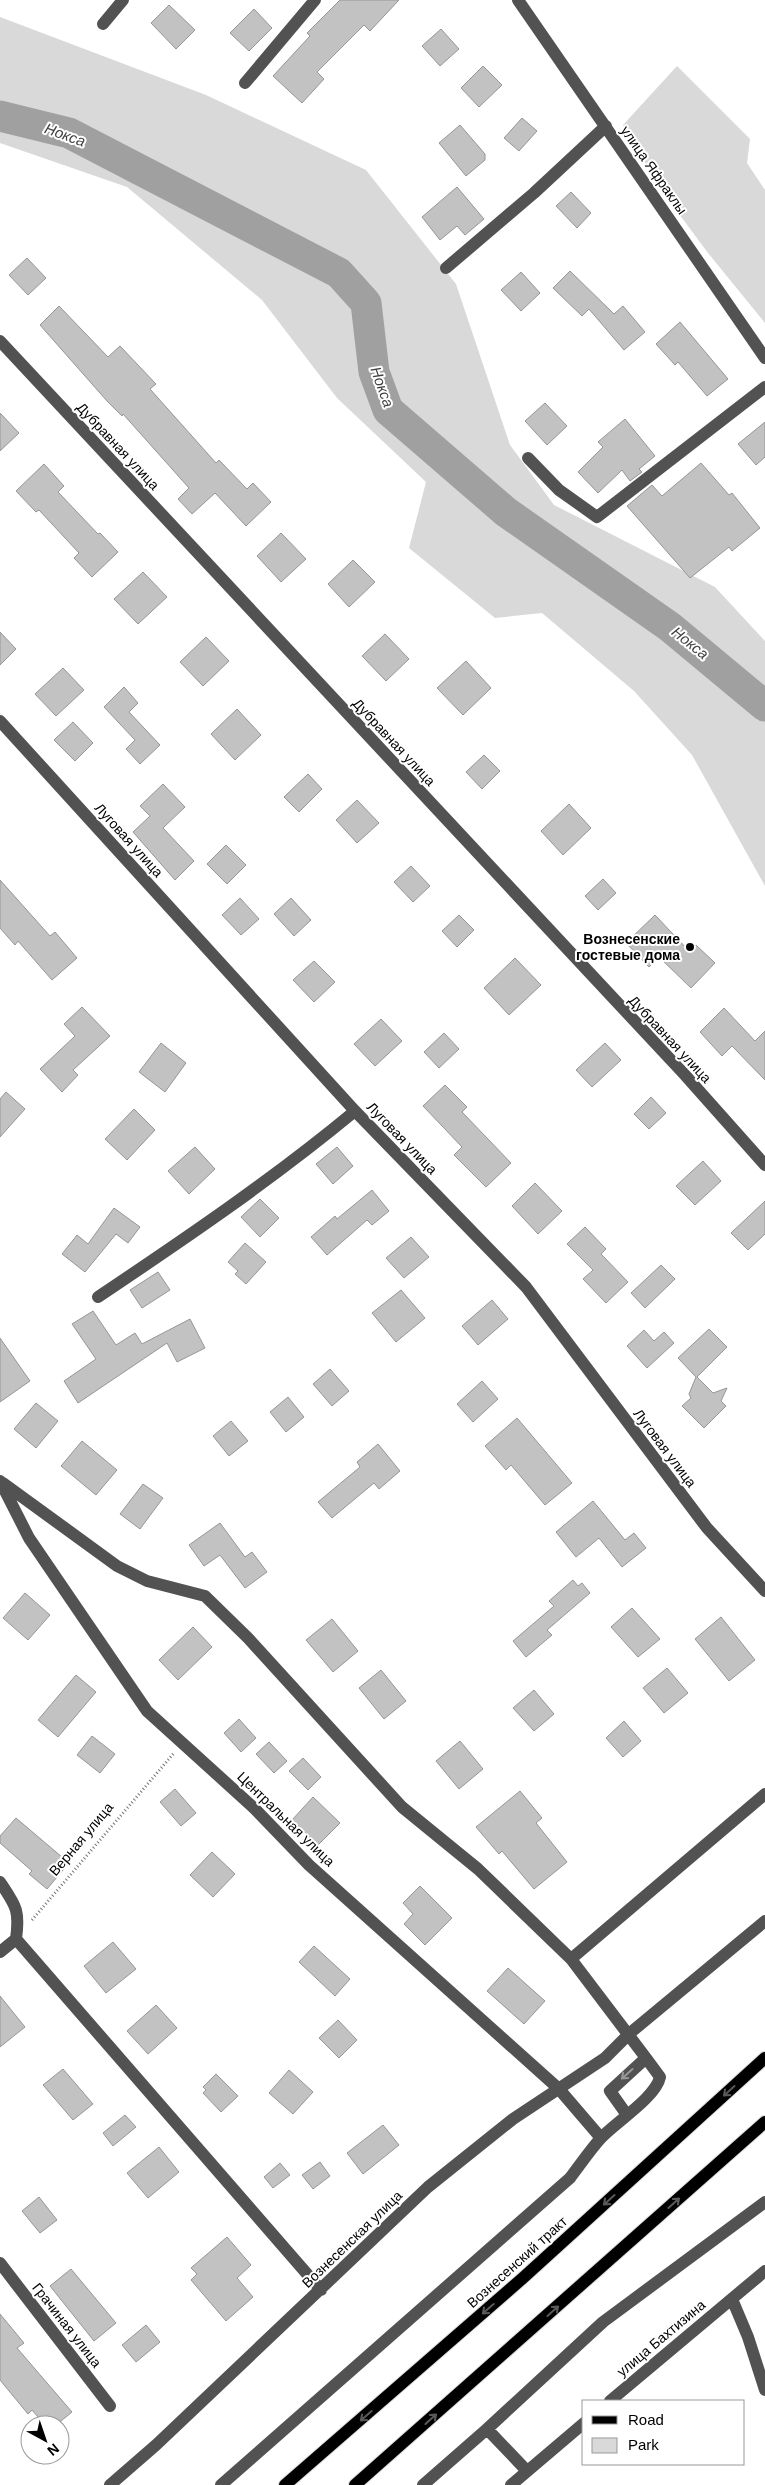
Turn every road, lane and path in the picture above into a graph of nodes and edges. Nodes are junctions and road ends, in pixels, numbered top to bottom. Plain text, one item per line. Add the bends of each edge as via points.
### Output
1 (123, 0) edge
2 (315, 0) edge
3 (518, 0) edge
4 (103, 24) dead end
5 (244, 83) dead end
6 (606, 126) junction
7 (446, 268) dead end
8 (0, 341) edge
9 (765, 358) edge
10 (765, 387) edge
11 (528, 458) dead end
12 (0, 721) edge
13 (355, 1111) junction
14 (765, 1165) edge
15 (98, 1297) dead end
16 (1, 1482) edge
17 (765, 1591) edge
18 (182, 1742) junction
19 (765, 1794) edge
20 (0, 1882) edge
21 (765, 1921) edge
22 (16, 1939) junction
23 (0, 1952) edge
24 (572, 1959) junction
25 (630, 2034) junction
26 (646, 2058) junction
27 (765, 2058) edge
28 (559, 2089) junction
29 (627, 2115) junction
30 (765, 2122) edge
31 (601, 2138) junction
32 (765, 2202) edge
33 (0, 2263) edge
34 (765, 2271) edge
35 (321, 2290) junction
36 (732, 2299) junction
37 (765, 2390) edge
38 (611, 2400) edge
39 (110, 2406) dead end
40 (582, 2425) edge
41 (487, 2430) junction
42 (528, 2471) junction
43 (110, 2485) edge
44 (221, 2485) edge
45 (285, 2485) edge
46 (355, 2485) edge
47 (422, 2485) edge
48 (511, 2485) edge

1 - 4 street
2 - 5 street
3 - 6 street, улица Яфраклы
6 - 7 street
6 - 9 street, улица Яфраклы
8 - 14 street, Дубравная улица via 685,1075
10 - 11 street via 597,517 559,490
12 - 13 street, Луговая улица
13 - 15 street via 307,1152
13 - 17 street, Луговая улица via 526,1288 707,1528
16 - 18 street, Центральная улица via 29,1538 147,1711
16 - 24 street via 117,1566 147,1581 205,1596 248,1638 402,1807 478,1869
18 - 22 path, Верная улица
18 - 28 street, Центральная улица via 254,1808 309,1865
19 - 24 street
20 - 22 street via 16,1906
21 - 25 street, Вознесенская улица
22 - 23 street
22 - 35 street
24 - 25 street
25 - 26 street
25 - 28 street, Вознесенская улица via 605,2058
26 - 29 street via 660,2077 659,2085
26 -> 29 street via 610,2091
27 -> 45 main road, Вознесенский тракт via 524,2277
28 - 31 street, Центральная улица
28 - 35 street, Вознесенская улица via 513,2119 428,2187
29 - 31 street
46 -> 30 main road
31 - 44 street via 570,2178
32 - 41 street via 603,2322
33 - 39 street, Грачиная улица
34 - 36 street, улица Бахтизина
35 - 43 street, Вознесенская улица
36 - 37 street
36 - 38 street, улица Бахтизина
40 - 42 street
41 - 42 street
41 - 47 street
42 - 48 street

